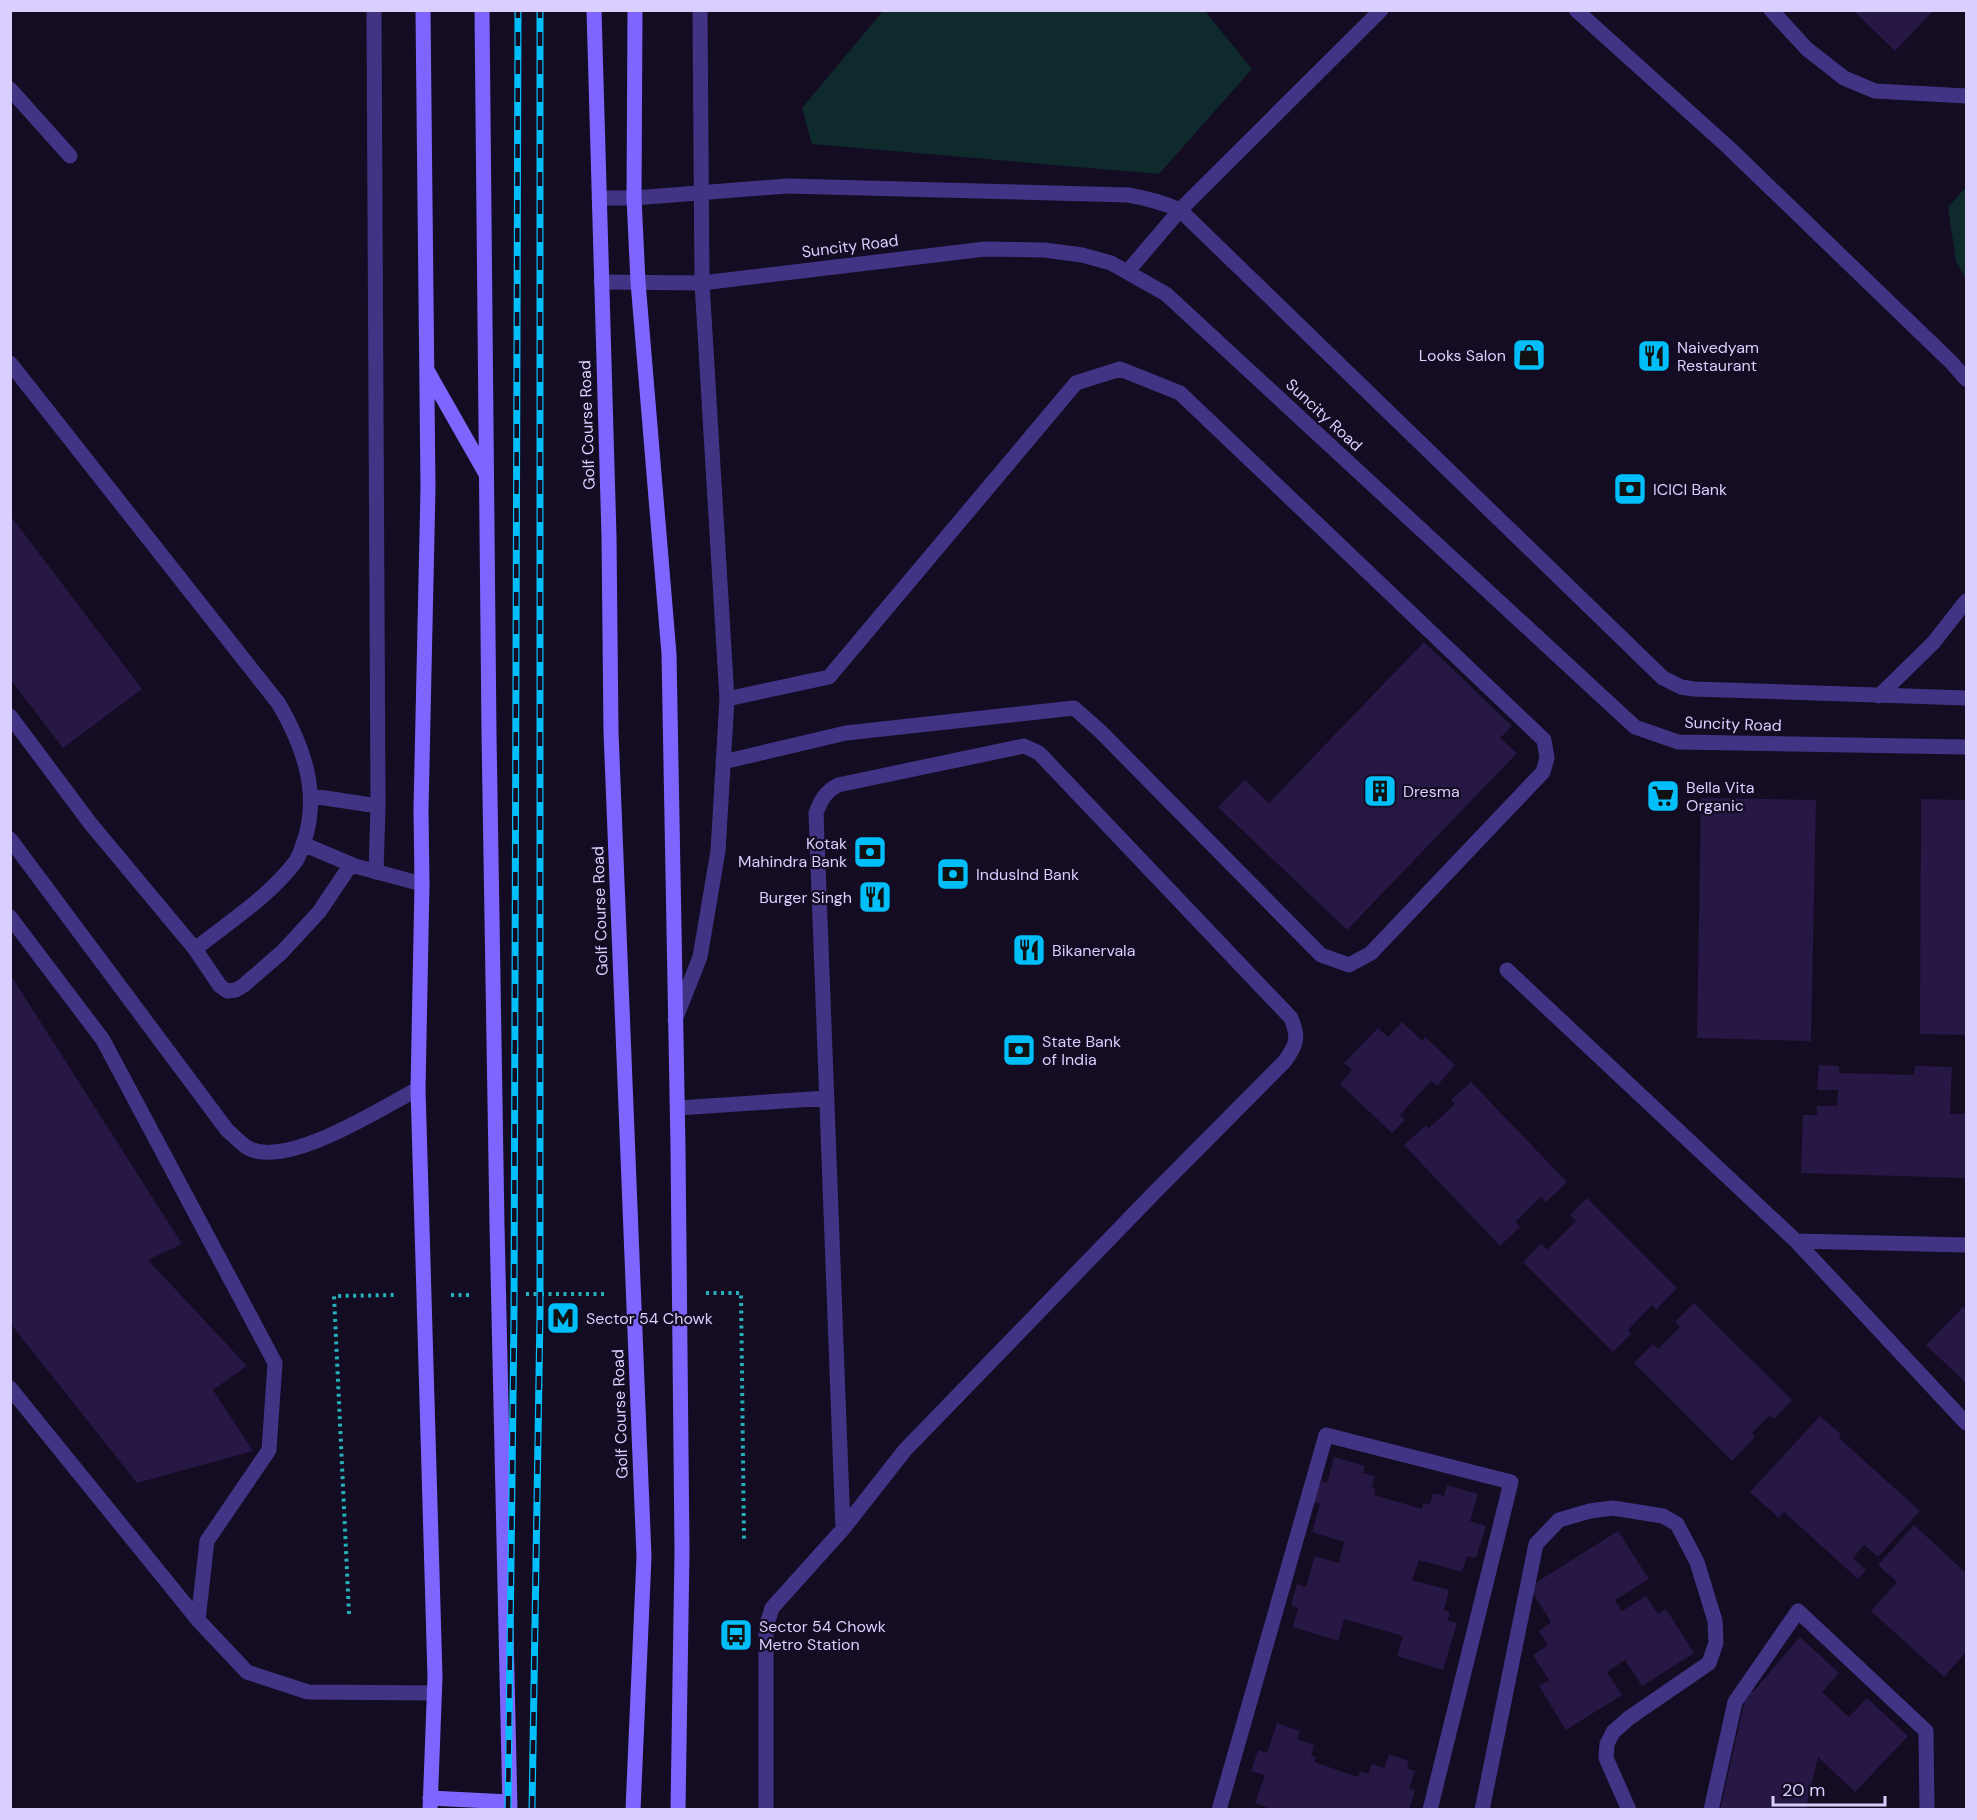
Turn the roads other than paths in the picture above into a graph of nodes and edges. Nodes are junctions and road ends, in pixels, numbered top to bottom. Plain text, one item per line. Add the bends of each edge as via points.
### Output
1 (374, 10) edge
2 (423, 10) edge
3 (482, 10) edge
4 (594, 10) edge
5 (635, 10) edge
6 (700, 10) edge
7 (1381, 10) edge
8 (1576, 10) edge
9 (1771, 10) edge
10 (10, 89) edge
11 (1966, 96) edge
12 (70, 156) dead end
13 (703, 192) junction
14 (599, 198) junction
15 (634, 198) junction
16 (1180, 210) junction
17 (1128, 271) junction
18 (601, 282) junction
19 (638, 282) junction
20 (702, 283) junction
21 (10, 363) edge
22 (427, 370) junction
23 (1966, 380) edge
24 (487, 476) junction
25 (1966, 601) edge
26 (1879, 696) junction
27 (1966, 698) edge
28 (727, 699) junction
29 (10, 716) edge
30 (1966, 747) edge
31 (723, 762) junction
32 (312, 796) junction
33 (378, 806) junction
34 (10, 839) edge
35 (303, 844) junction
36 (355, 866) junction
37 (376, 872) junction
38 (422, 884) junction
39 (10, 917) edge
40 (195, 949) junction
41 (1507, 970) dead end
42 (675, 1021) junction
43 (418, 1089) junction
44 (827, 1098) junction
45 (678, 1108) junction
46 (1796, 1241) junction
47 (1966, 1245) edge
48 (10, 1388) edge
49 (1966, 1423) edge
50 (843, 1529) junction
51 (198, 1620) junction
52 (434, 1693) junction
53 (430, 1804) edge
54 (510, 1806) edge
55 (633, 1809) edge
56 (678, 1809) edge
57 (766, 1809) edge
58 (1219, 1809) edge
59 (1430, 1809) edge
60 (1482, 1809) edge
61 (1629, 1809) edge
62 (1711, 1809) edge
63 (1927, 1809) edge

1 - 33 street
2 - 22 main road
3 - 24 main road
4 - 14 main road, Golf Course Road
5 - 15 main road
6 - 13 street
7 - 16 street
8 - 23 street via 1728,147
9 - 11 street via 1807,49 1844,78 1875,91
10 - 12 street
13 - 15 street, Suncity Road
13 - 16 street, Suncity Road via 787,186 1128,195
13 - 20 street
14 - 15 street, Suncity Road
14 - 18 main road, Golf Course Road
15 - 19 main road
16 - 17 street
16 - 26 street, Suncity Road via 1655,671 1681,687 1694,689
17 - 20 street, Suncity Road via 1082,255 985,249
17 - 30 street, Suncity Road via 1166,294 1635,727 1678,742
18 - 19 street, Suncity Road
18 - 55 main road, Golf Course Road via 611,732 644,1557
19 - 20 street, Suncity Road
19 - 42 main road via 669,654
20 - 28 street
21 - 32 street via 279,704 294,730
22 - 24 main road
22 - 38 main road
24 - 54 main road via 496,1202
25 - 26 street via 1934,642
26 - 27 street, Suncity Road
28 - 31 street
28 - 31 street via 829,676 1076,383 1120,369 1180,393 1544,740 1547,758 1543,772 1371,953 1349,965 1321,955 1074,708 846,733
29 - 40 street via 90,822
31 - 42 street via 718,851 700,957
32 - 33 street
32 - 35 street via 311,818
33 - 37 street
34 - 43 street via 227,1130 248,1148 279,1152 299,1148
35 - 36 street
35 - 40 street via 297,858 268,891
36 - 37 street
36 - 40 street via 344,873 307,926 236,990 227,991 220,986
37 - 38 street
38 - 43 main road
39 - 51 street via 103,1040 275,1363 269,1450 207,1542
41 - 46 street
42 - 45 main road
43 - 52 main road
44 - 45 street
44 - 50 street
44 - 50 street via 816,813 821,800 838,785 1024,746 1039,753 1291,1018 1298,1034 1285,1061 922,1431
45 - 56 main road via 682,1540
46 - 47 street
46 - 49 street
48 - 51 street
50 - 57 street via 772,1608 766,1628
51 - 52 street via 247,1672 308,1692
52 - 53 main road
53 - 54 main road
58 - 59 street via 1326,1435 1511,1482
60 - 61 street via 1536,1544 1559,1520 1613,1508 1663,1515 1677,1524 1697,1562 1715,1621 1716,1643 1709,1663 1629,1718 1613,1732 1607,1744 1606,1758
62 - 63 street via 1736,1702 1798,1611 1926,1731

